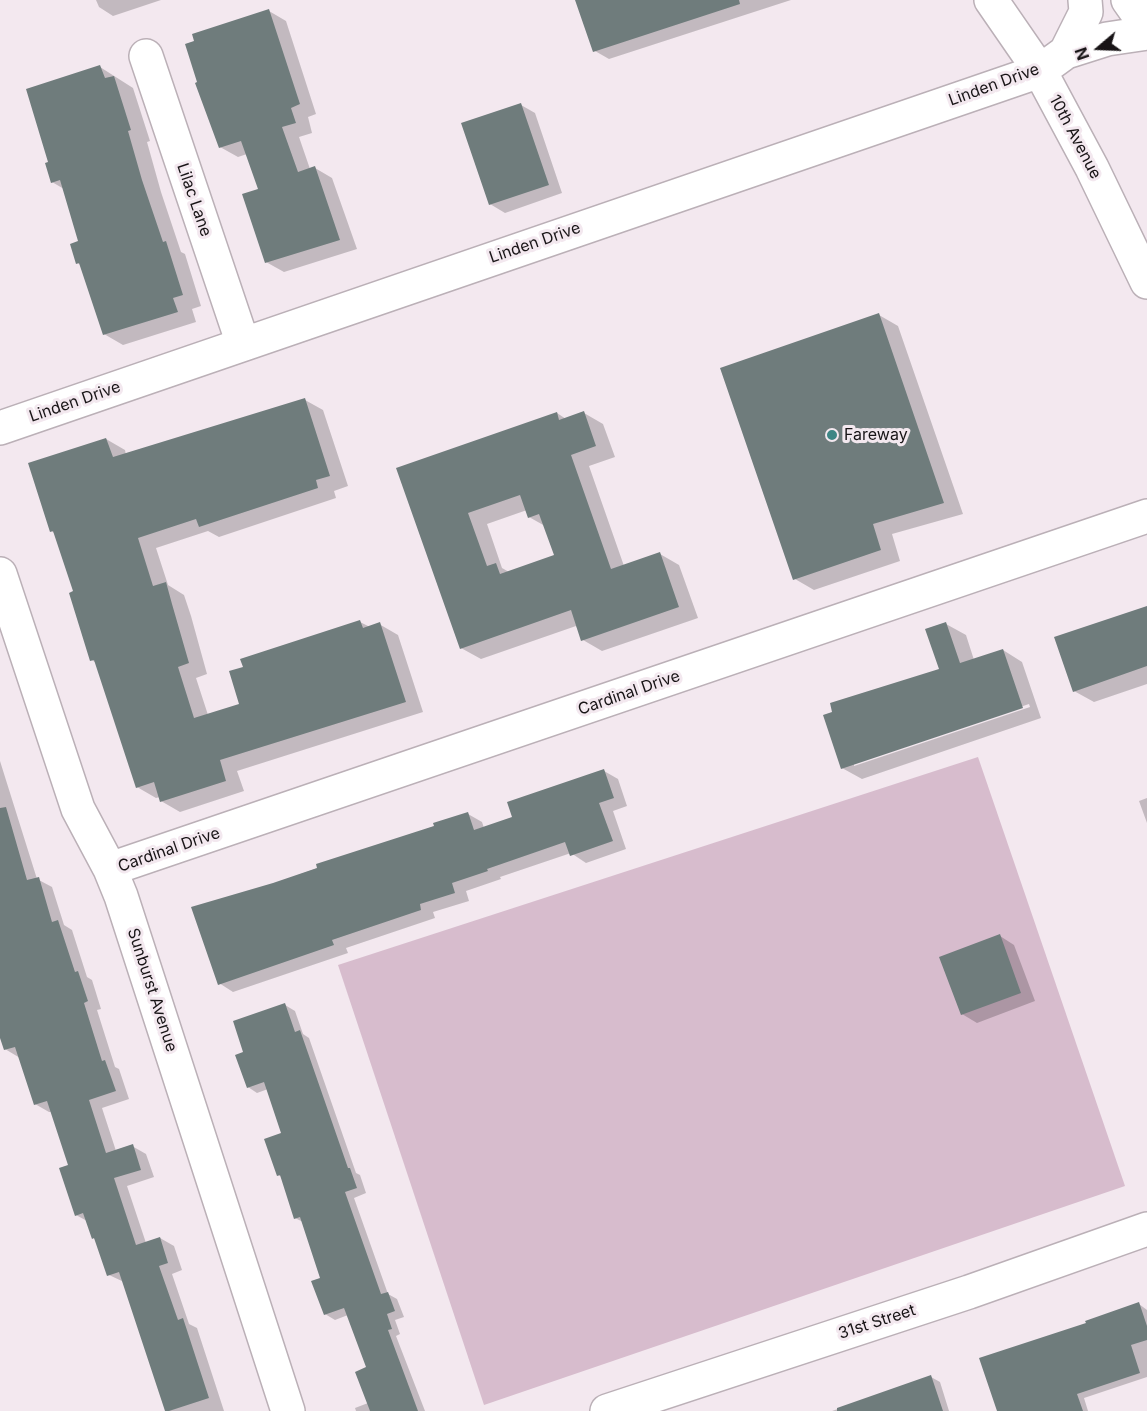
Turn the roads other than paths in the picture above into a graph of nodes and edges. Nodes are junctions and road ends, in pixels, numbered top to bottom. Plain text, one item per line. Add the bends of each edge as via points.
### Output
1 (991, 0) edge
2 (1085, 0) edge
3 (1128, 0) edge
4 (1147, 27) edge
5 (1147, 33) edge
6 (146, 56) dead end
7 (1053, 62) junction
8 (1147, 282) edge
9 (243, 344) junction
10 (0, 428) edge
11 (1147, 516) edge
12 (0, 574) edge
13 (110, 869) junction
14 (1147, 1229) edge
15 (288, 1411) edge
16 (607, 1411) edge

1 - 7 street, 10th Avenue
2 - 7 street via 1086,12
3 - 4 street
5 - 7 street, Linden Drive via 1107,39
6 - 9 street, Lilac Lane
7 - 8 street, 10th Avenue via 1092,168
7 - 9 street, Linden Drive
9 - 10 street, Linden Drive
11 - 13 street, Cardinal Drive
12 - 13 street, Sunburst Avenue via 78,809
13 - 15 street, Sunburst Avenue
14 - 16 street, 31st Street

